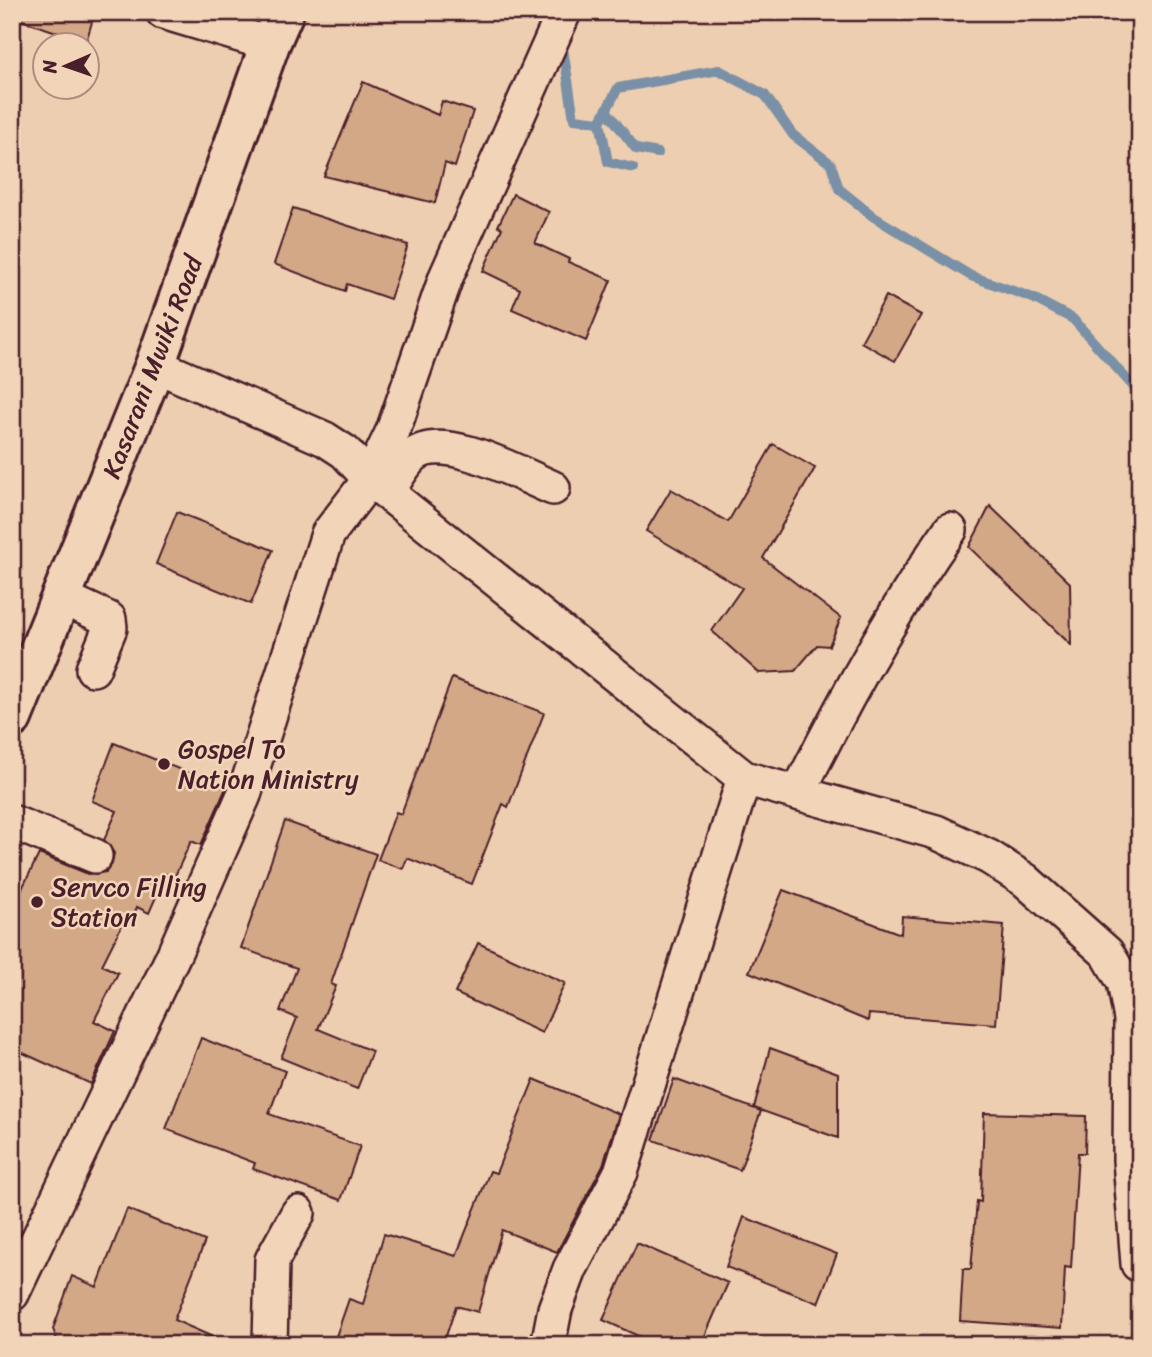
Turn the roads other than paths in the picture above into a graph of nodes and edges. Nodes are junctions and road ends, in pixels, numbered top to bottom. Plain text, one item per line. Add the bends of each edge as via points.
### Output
1 (163, 12) edge
2 (564, 12) edge
3 (277, 28) edge
4 (155, 365) junction
5 (379, 486) junction
6 (553, 488) dead end
7 (950, 530) dead end
8 (61, 597) junction
9 (93, 669) dead end
10 (12, 718) edge
11 (744, 778) junction
12 (798, 793) junction
13 (12, 822) edge
14 (95, 856) dead end
15 (1135, 1027) edge
16 (298, 1213) dead end
17 (1138, 1264) dead end
18 (12, 1294) edge
19 (270, 1345) edge
20 (548, 1345) edge

1 - 3 street
2 - 5 street via 446,277
3 - 4 main road, Kasarani Mwiki Road
4 - 5 street via 325,439
4 - 8 main road, Kasarani Mwiki Road
5 - 6 street via 412,457 438,448 459,449
5 - 11 street
5 - 18 street via 328,534 244,795 174,954
7 - 12 street via 909,588 848,692
8 - 9 street via 109,619 110,628
8 - 10 main road, Kasarani Mwiki Road
11 - 12 street
11 - 20 street via 621,1172 570,1269
12 - 15 street via 936,832 1025,880 1107,953 1124,982
13 - 14 street
15 - 17 street via 1130,1160
16 - 19 street via 272,1260

